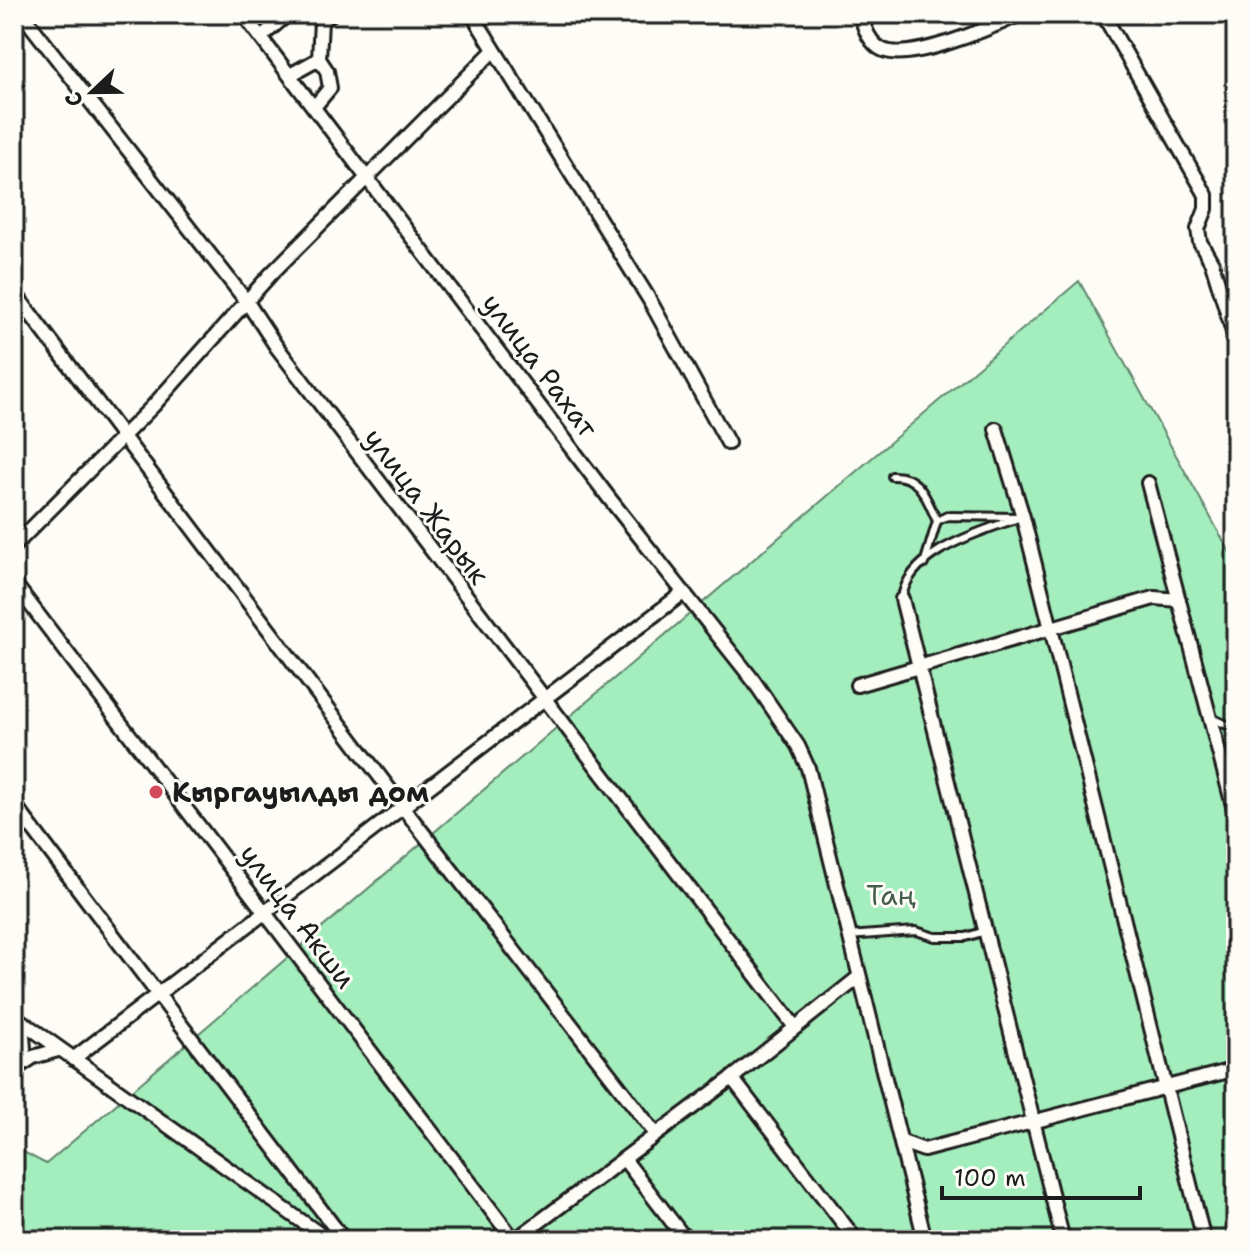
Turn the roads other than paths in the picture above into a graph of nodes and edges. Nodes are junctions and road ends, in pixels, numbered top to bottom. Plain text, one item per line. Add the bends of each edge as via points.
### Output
1 (22, 14) edge
2 (243, 14) edge
3 (288, 14) edge
4 (331, 14) edge
5 (472, 14) edge
6 (860, 14) edge
7 (1020, 14) edge
8 (1103, 14) edge
9 (261, 37) junction
10 (493, 51) junction
11 (319, 59) junction
12 (290, 75) junction
13 (315, 106) junction
14 (368, 177) junction
15 (14, 292) edge
16 (247, 302) junction
17 (1236, 342) edge
18 (1236, 356) edge
19 (1236, 364) edge
20 (996, 429) dead end
21 (121, 437) junction
22 (728, 443) dead end
23 (892, 476) dead end
24 (1148, 483) dead end
25 (1023, 517) junction
26 (937, 521) junction
27 (14, 546) edge
28 (924, 564) junction
29 (14, 583) edge
30 (683, 593) junction
31 (902, 599) joint
32 (1179, 600) junction
33 (1050, 630) junction
34 (919, 669) junction
35 (857, 685) dead end
36 (545, 701) junction
37 (1211, 718) junction
38 (1236, 729) edge
39 (1236, 758) edge
40 (1223, 765) junction
41 (14, 804) edge
42 (402, 806) junction
43 (1236, 817) edge
44 (264, 913) junction
45 (985, 931) junction
46 (848, 936) junction
47 (859, 977) junction
48 (157, 994) junction
49 (18, 1019) edge
50 (795, 1027) junction
51 (58, 1050) junction
52 (73, 1059) junction
53 (17, 1067) edge
54 (1236, 1069) edge
55 (732, 1078) junction
56 (1165, 1087) junction
57 (1031, 1122) junction
58 (655, 1133) junction
59 (902, 1142) junction
60 (624, 1159) junction
61 (328, 1240) edge
62 (344, 1240) edge
63 (515, 1240) edge
64 (686, 1240) edge
65 (856, 1240) edge
66 (925, 1240) edge
67 (1063, 1240) edge
68 (1204, 1240) edge

1 - 16 street, улица Жарык
2 - 9 street, улица Рахат
3 - 9 street
4 - 11 street via 321,21
5 - 10 street
6 - 7 street via 869,37 882,50 902,51 949,41
8 - 17 street via 1206,195 1200,242 1212,263
9 - 12 street, улица Рахат
10 - 14 street
10 - 22 street via 649,299
11 - 12 street
11 - 13 street via 330,88
12 - 13 street, улица Рахат
13 - 14 street, улица Рахат
14 - 16 street
14 - 30 street, улица Рахат
15 - 21 street
16 - 21 street
16 - 36 street, улица Жарык
18 - 19 street
20 - 25 street
21 - 27 street
21 - 42 street
23 - 26 lane via 907,476 917,483
24 - 32 street
25 - 26 lane via 975,514
25 - 28 lane via 943,547
25 - 33 street
26 - 28 lane
28 - 31 lane via 903,587
29 - 44 street, улица Акши
30 - 36 street
30 - 46 street, улица Рахат via 798,746 808,768
31 - 34 street
32 - 33 street via 1154,598
32 - 37 street
33 - 34 street
33 - 56 street
34 - 35 street
34 - 45 street
36 - 42 street
36 - 50 street, улица Жарык
37 - 38 lane
37 - 40 street
39 - 40 lane
40 - 43 street
41 - 48 street
42 - 44 street
42 - 58 street
44 - 48 street
44 - 63 street, улица Акши
45 - 46 lane via 949,938 916,931
45 - 57 street
46 - 47 street, улица Рахат
47 - 50 street
47 - 59 street, улица Рахат
48 - 52 street
48 - 62 street
49 - 51 street
49 - 53 street via 24,1049
50 - 55 street
51 - 52 street
51 - 53 street
52 - 61 street
54 - 56 street
55 - 58 street
55 - 65 street
56 - 57 street
56 - 68 street
57 - 59 street via 924,1150
57 - 67 street
58 - 60 street
59 - 66 street, улица Рахат
60 - 63 street
60 - 64 street

